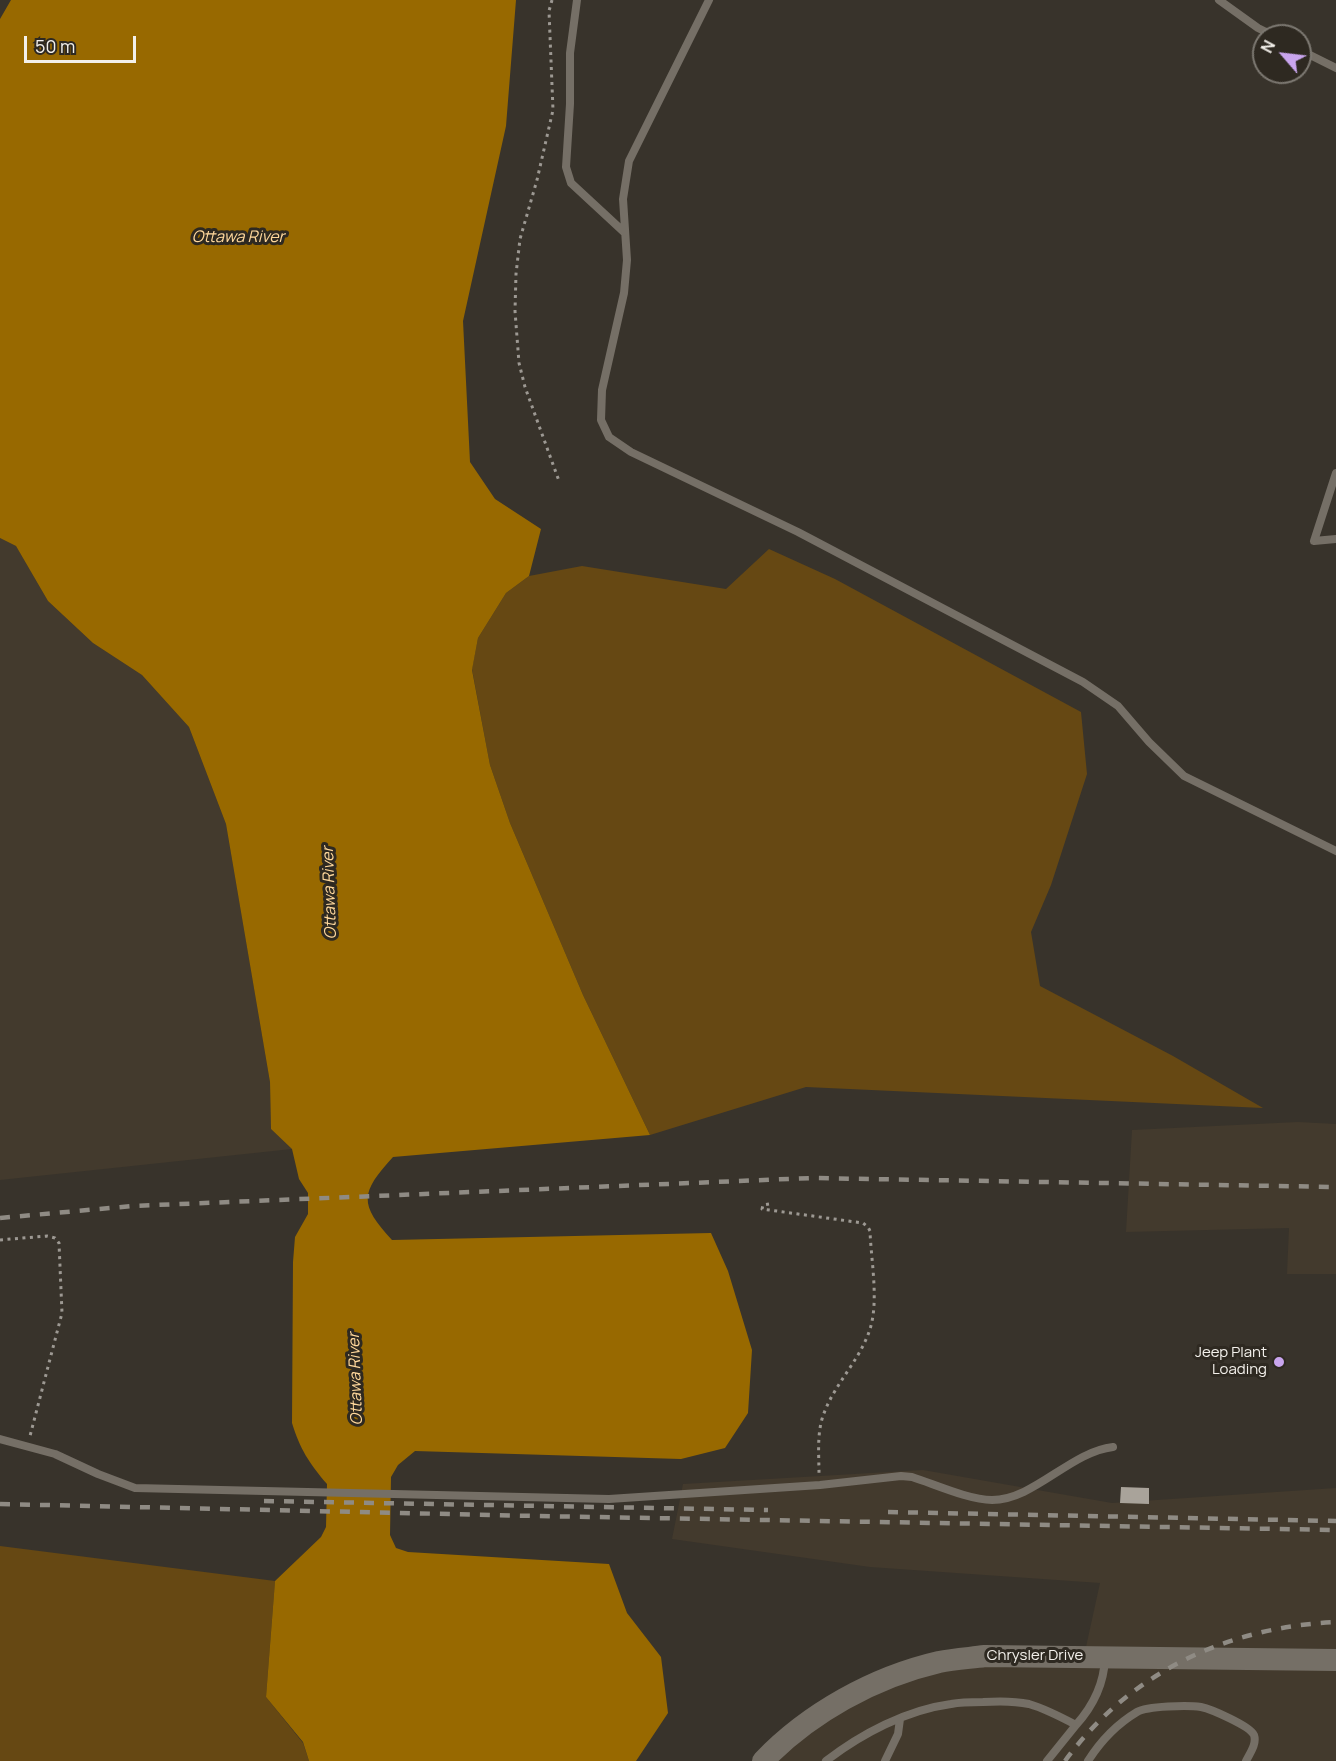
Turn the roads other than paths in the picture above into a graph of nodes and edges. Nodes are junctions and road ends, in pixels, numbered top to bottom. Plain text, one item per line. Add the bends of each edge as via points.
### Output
1 (577, 0) edge
2 (709, 0) edge
3 (1219, 0) edge
4 (1252, 24) edge
5 (1312, 56) edge
6 (1336, 68) edge
7 (625, 233) junction
8 (1336, 473) edge
9 (1336, 538) edge
10 (1336, 852) edge
11 (0, 1439) edge
12 (1113, 1447) dead end
13 (1105, 1656) junction
14 (1336, 1660) edge
15 (900, 1719) junction
16 (1076, 1725) junction
17 (763, 1761) edge
18 (826, 1761) edge
19 (885, 1761) edge
20 (1047, 1761) edge
21 (1088, 1761) edge
22 (1246, 1761) edge

1 - 7 lane via 570,53 566,166 571,183
2 - 7 lane via 629,161 623,199
3 - 4 lane
5 - 6 lane
7 - 10 lane via 624,293 602,390 601,420 609,437 631,452 798,532 1083,682 1118,706 1184,776
8 - 9 lane via 1314,541
11 - 12 lane via 55,1454 135,1488 609,1499 901,1476 993,1500 1015,1496 1092,1452
13 - 14 street, Chrysler Drive
13 - 16 lane via 1101,1686
13 - 17 street, Chrysler Drive via 985,1656 940,1662 901,1674 823,1711
15 - 16 lane via 952,1703 998,1701 1027,1704
15 - 18 lane via 846,1745
15 - 19 lane via 898,1734
16 - 20 lane
21 - 22 lane via 1101,1741 1138,1711 1170,1706 1203,1707 1249,1728 1254,1745

